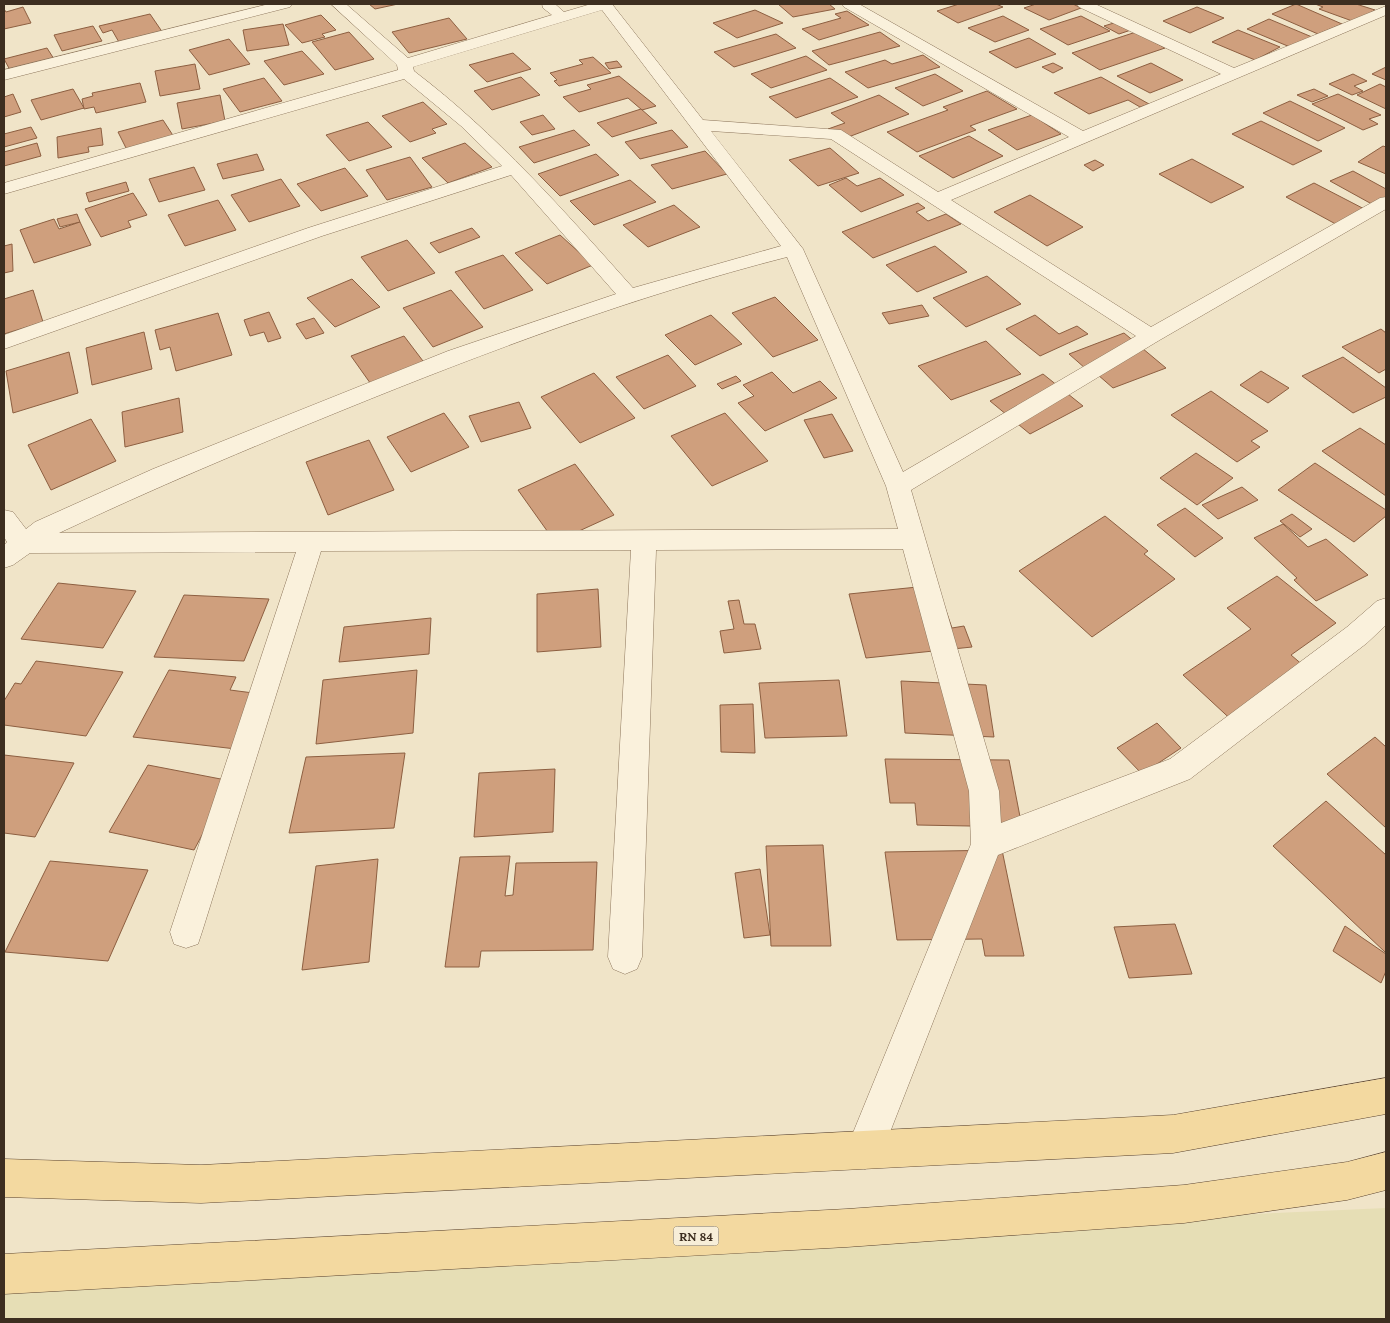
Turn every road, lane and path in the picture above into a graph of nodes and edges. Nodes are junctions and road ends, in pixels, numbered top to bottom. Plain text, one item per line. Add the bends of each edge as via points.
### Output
1 (285, 4) edge
2 (338, 4) edge
3 (547, 4) edge
4 (605, 4) edge
5 (849, 4) edge
6 (1084, 4) edge
7 (1386, 10) edge
8 (562, 17) junction
9 (405, 69) junction
10 (1234, 74) junction
11 (4, 75) edge
12 (698, 125) junction
13 (1082, 138) junction
14 (516, 168) junction
15 (4, 189) edge
16 (937, 199) junction
17 (1386, 202) edge
18 (793, 249) junction
19 (629, 296) junction
20 (1151, 336) junction
21 (4, 342) edge
22 (898, 486) junction
23 (4, 519) edge
24 (913, 539) junction
25 (644, 540) junction
26 (312, 541) junction
27 (13, 550) edge
28 (1386, 609) edge
29 (987, 844) junction
30 (186, 932) dead end
31 (625, 957) dead end
32 (1386, 1096) edge
33 (865, 1150) junction
34 (1386, 1171) edge
35 (4, 1178) edge
36 (4, 1274) edge

1 - 11 street
2 - 9 street
3 - 8 street
4 - 8 street
4 - 12 street
5 - 13 street
6 - 10 street
7 - 10 street
8 - 9 street
9 - 14 street
9 - 15 street
10 - 13 street
12 - 16 street via 835,134
12 - 18 street
13 - 16 street
14 - 19 street
14 - 21 street via 306,236
16 - 20 street
17 - 20 street
18 - 19 street
18 - 22 street
19 - 27 street via 456,356 161,475 44,529
20 - 22 street
22 - 24 street
23 - 27 street
24 - 25 street
24 - 29 street via 984,791
25 - 26 street
25 - 31 street
26 - 27 street
26 - 30 street
28 - 29 street via 1357,635 1180,769
29 - 33 street
32 - 33 main road via 1174,1134
33 - 35 main road via 201,1184
34 - 36 main road, RN 84 via 1347,1181 1174,1205 847,1228

